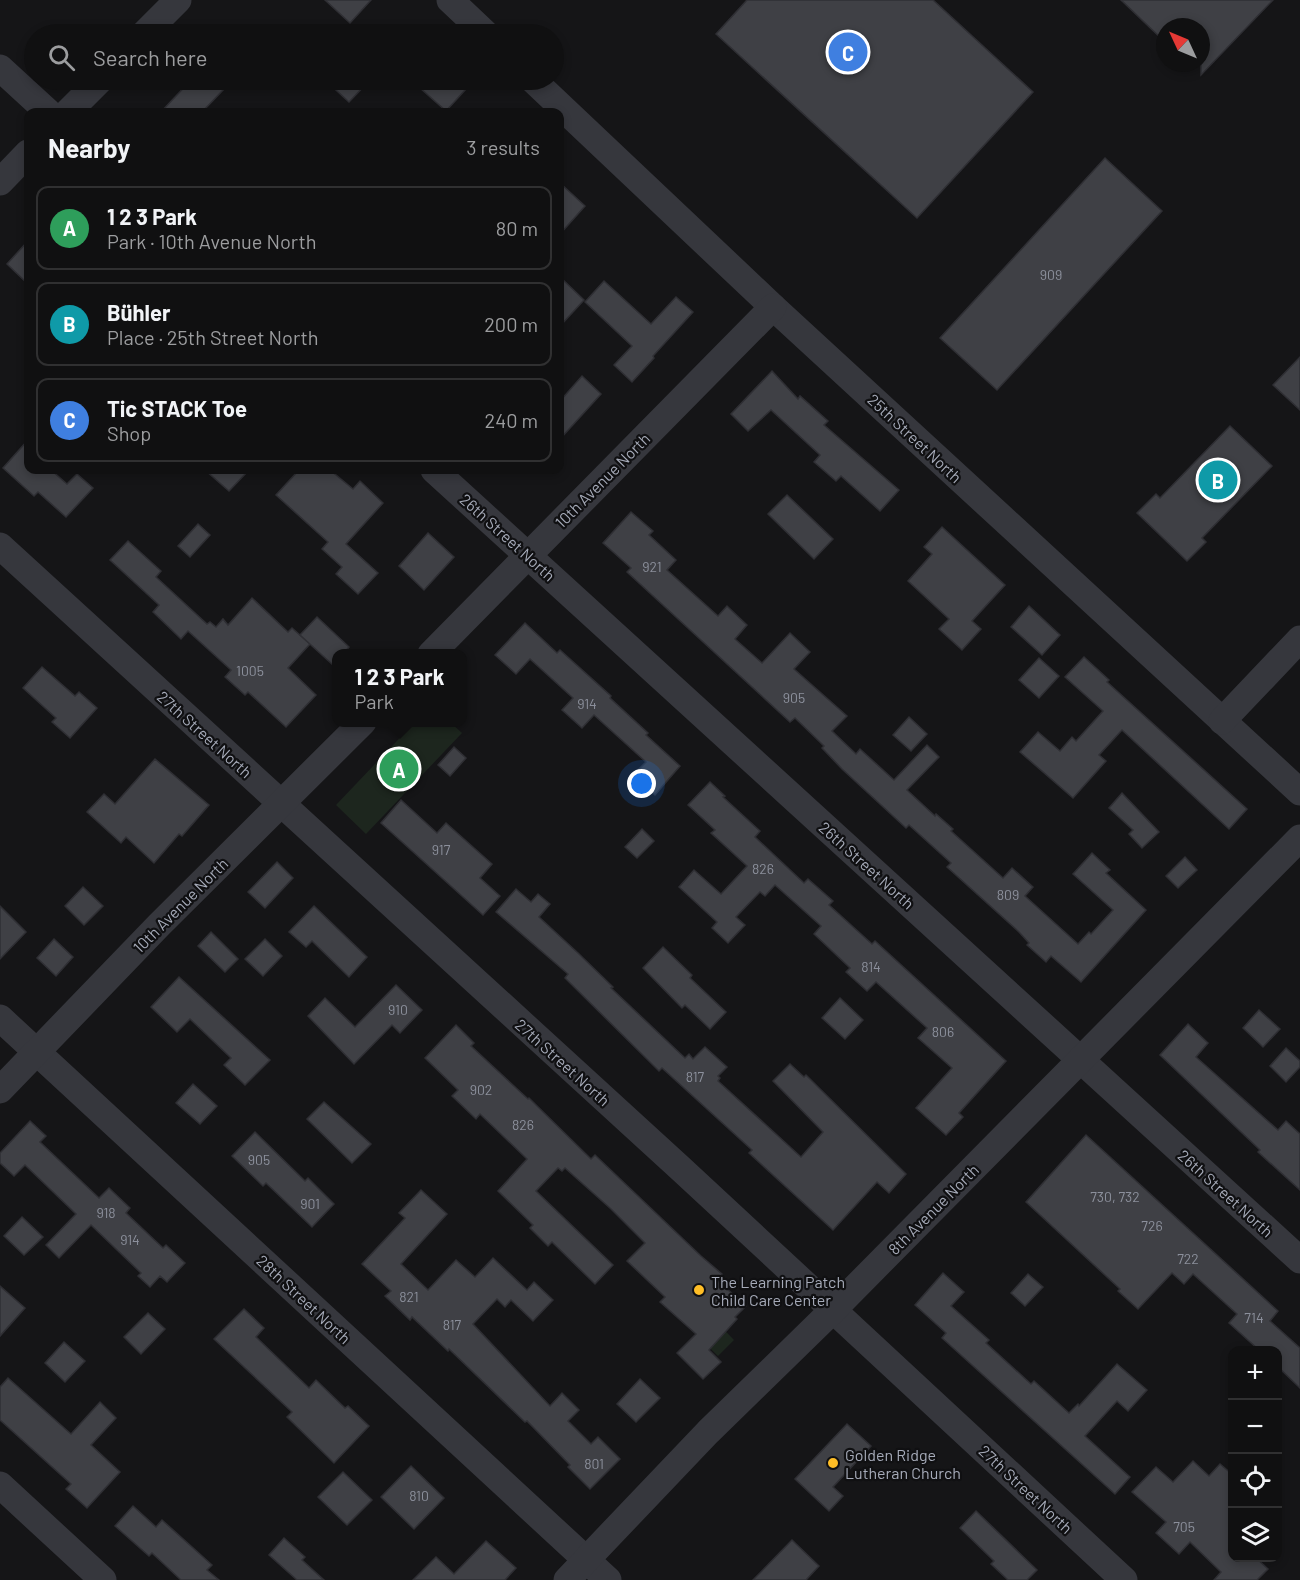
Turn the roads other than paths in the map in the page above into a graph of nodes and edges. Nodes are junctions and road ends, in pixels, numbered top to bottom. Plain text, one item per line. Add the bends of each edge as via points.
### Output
1 (178, 0) edge
2 (450, 0) edge
3 (154, 24) edge
4 (475, 24) edge
5 (0, 68) edge
6 (24, 90) edge
7 (24, 90) edge
8 (90, 90) edge
9 (544, 90) edge
10 (44, 108) edge
11 (72, 108) edge
12 (563, 108) edge
13 (564, 109) edge
14 (24, 157) edge
15 (0, 182) edge
16 (773, 307) junction
17 (438, 474) edge
18 (0, 546) edge
19 (528, 555) junction
20 (1300, 639) edge
21 (436, 649) edge
22 (1222, 721) junction
23 (359, 727) edge
24 (1300, 792) edge
25 (282, 804) junction
26 (1300, 838) edge
27 (0, 1018) edge
28 (37, 1053) junction
29 (1081, 1060) junction
30 (0, 1090) edge
31 (1300, 1260) edge
32 (833, 1311) junction
33 (0, 1485) edge
34 (586, 1560) junction
35 (103, 1580) edge
36 (567, 1580) edge
37 (608, 1580) edge
38 (1124, 1580) edge

1 - 3 street
2 - 4 street
5 - 7 street
6 - 10 street
8 - 11 street
9 - 12 street, 25th Street North
13 - 16 street, 25th Street North
14 - 15 street
16 - 19 street, 10th Avenue North
16 - 22 street, 25th Street North
17 - 19 street, 26th Street North
18 - 25 street, 27th Street North
19 - 21 street, 10th Avenue North
19 - 29 street, 26th Street North
20 - 22 street
22 - 24 street, 25th Street North
23 - 25 street, 10th Avenue North
25 - 28 street, 10th Avenue North via 159,924
25 - 32 street, 27th Street North
26 - 29 street, 8th Avenue North
27 - 28 street, 28th Street North
28 - 30 street, 10th Avenue North
28 - 34 street, 28th Street North
29 - 31 street, 26th Street North
29 - 32 street, 8th Avenue North
32 - 34 street, 8th Avenue North via 708,1432
32 - 38 street, 27th Street North
33 - 35 street
34 - 36 street, 8th Avenue North
34 - 37 street, 28th Street North

